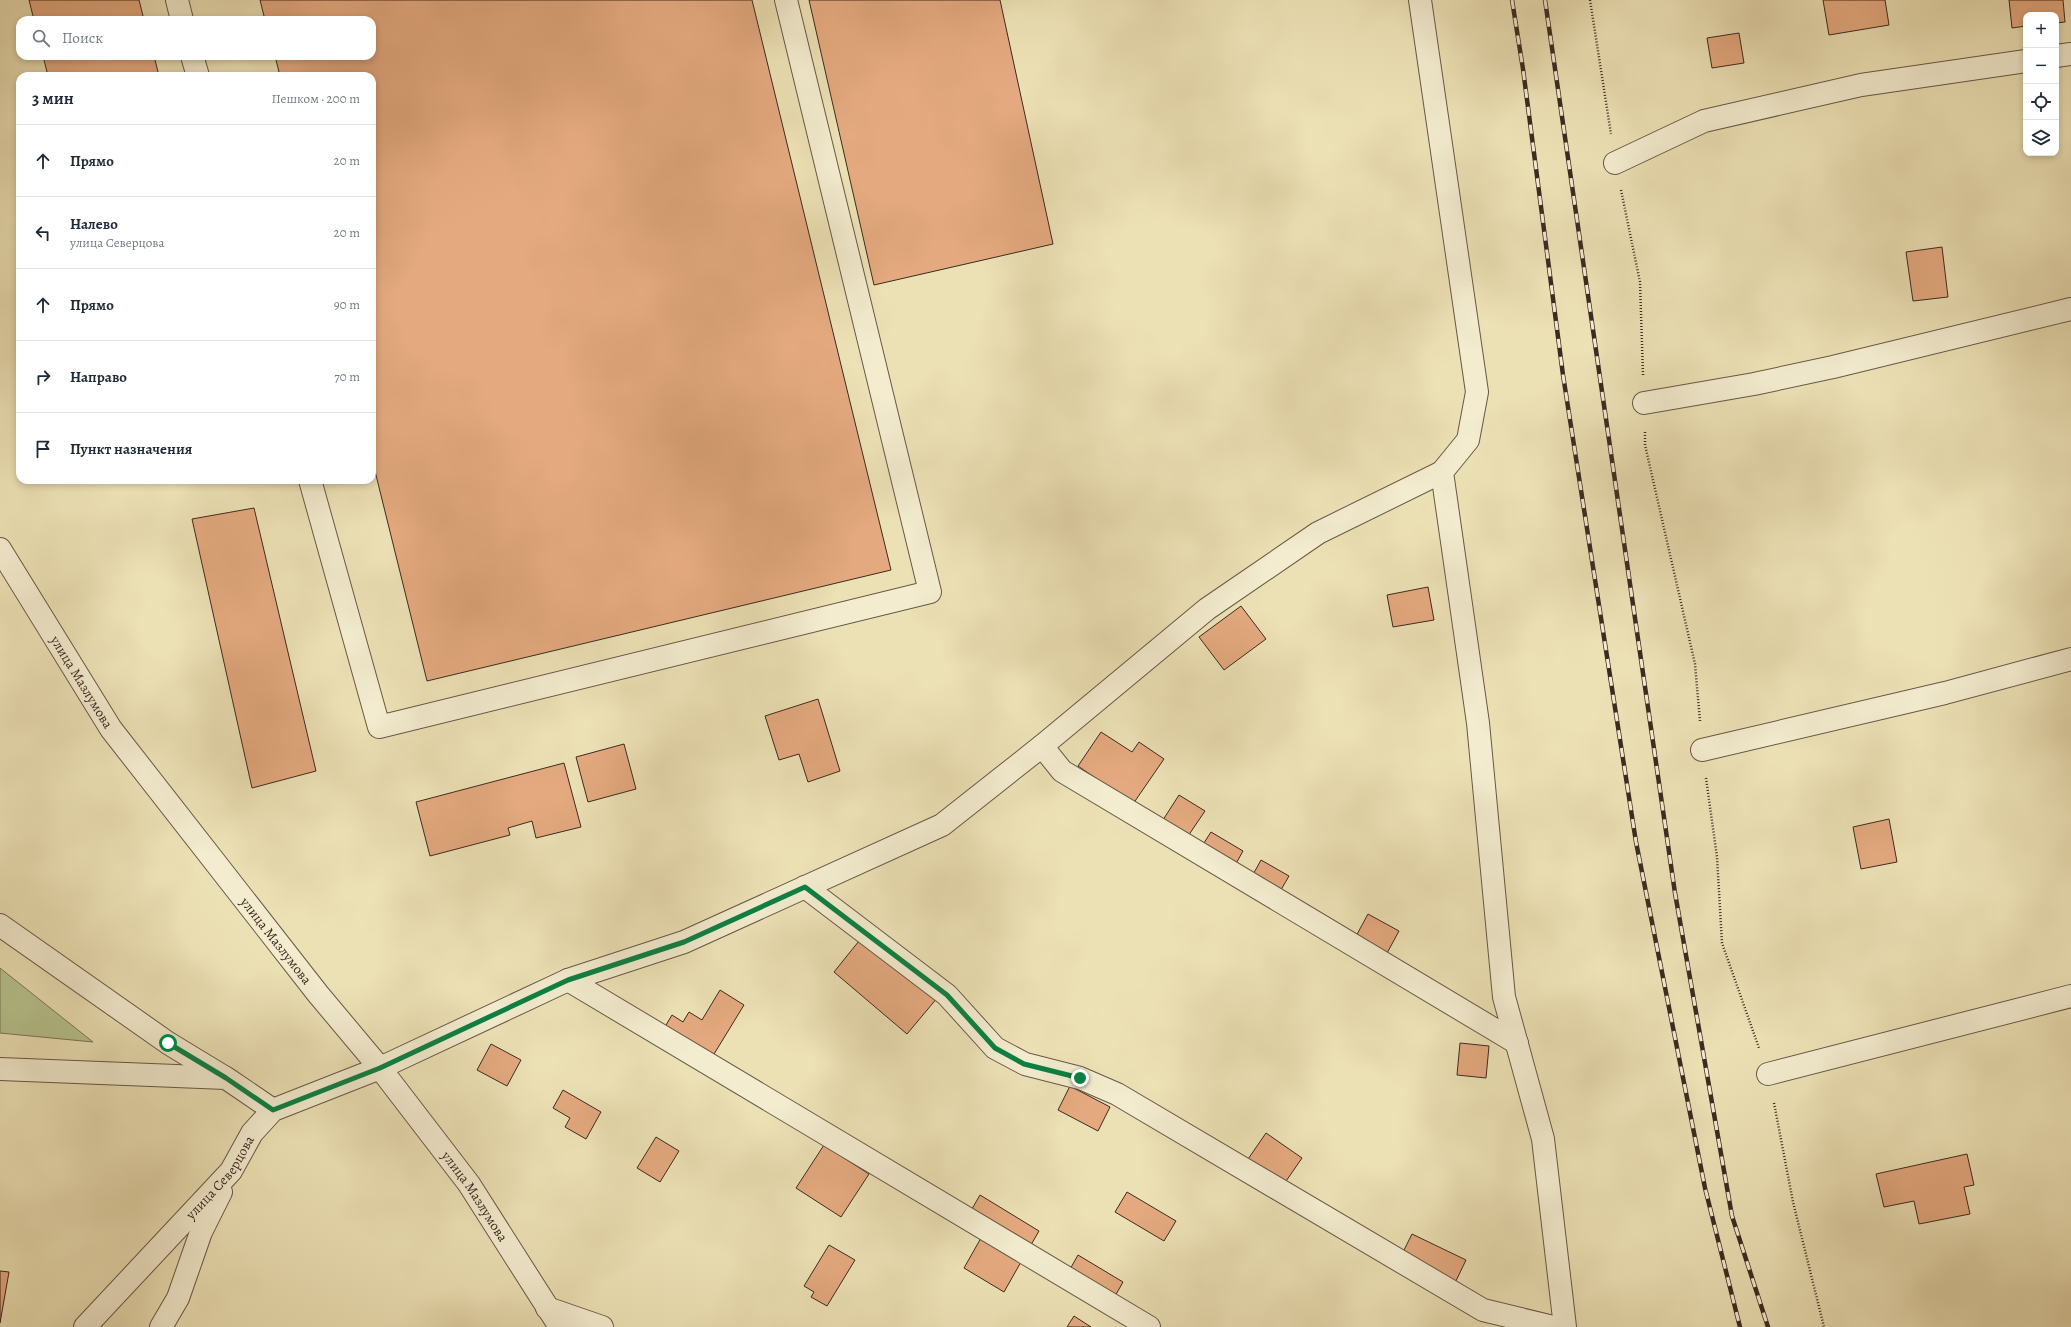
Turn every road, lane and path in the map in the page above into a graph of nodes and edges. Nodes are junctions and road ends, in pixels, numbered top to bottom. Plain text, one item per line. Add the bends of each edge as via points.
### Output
1 (177, 0) edge
2 (786, 0) edge
3 (1420, 0) edge
4 (1590, 0) edge
5 (181, 16) edge
6 (2071, 54) edge
7 (2059, 56) edge
8 (193, 60) edge
9 (2023, 61) edge
10 (197, 72) edge
11 (1616, 163) junction
12 (2071, 310) edge
13 (1644, 403) junction
14 (1442, 472) junction
15 (311, 484) edge
16 (0, 549) edge
17 (2071, 659) edge
18 (1042, 746) junction
19 (1702, 750) junction
20 (805, 887) junction
21 (0, 925) edge
22 (568, 980) junction
23 (2071, 996) edge
24 (1517, 1043) junction
25 (380, 1068) junction
26 (0, 1069) edge
27 (1768, 1074) junction
28 (226, 1078) junction
29 (273, 1110) junction
30 (231, 1171) junction
31 (547, 1308) junction
32 (85, 1327) edge
33 (161, 1327) edge
34 (560, 1327) edge
35 (602, 1327) edge
36 (1149, 1327) edge
37 (1553, 1327) edge
38 (1565, 1327) edge
39 (1824, 1327) edge

1 - 5 street
2 - 15 street via 930,592 378,727
3 - 14 street via 1477,392 1468,440
4 - 11 path
6 - 7 street
8 - 10 street
9 - 11 street via 1861,85 1704,121
11 - 13 path via 1640,282
12 - 13 street via 1833,367
13 - 19 path via 1645,444 1695,664
14 - 18 street, улица Северцова via 1318,533 1207,609
14 - 24 street via 1478,723 1504,997
16 - 25 street, улица Мазлумова via 111,729 318,994
17 - 19 street via 1945,693
18 - 20 street, улица Северцова via 942,825
18 - 24 street via 1062,771
19 - 27 path via 1717,857 1722,943
20 - 22 street, улица Северцова via 684,942
20 - 37 street via 947,995 995,1048 1024,1064 1080,1078 1116,1094 1483,1310
21 - 28 street via 168,1043
22 - 25 street, улица Северцова
22 - 36 street
23 - 27 street
24 - 38 street via 1543,1139
25 - 29 street, улица Северцова
25 - 31 street, улица Мазлумова via 468,1184
26 - 28 street
27 - 39 path via 1793,1202
28 - 29 street
29 - 30 street, улица Северцова via 252,1133
30 - 32 street, улица Северцова
30 - 33 street via 201,1232 178,1298
31 - 34 street, улица Мазлумова
31 - 35 street

